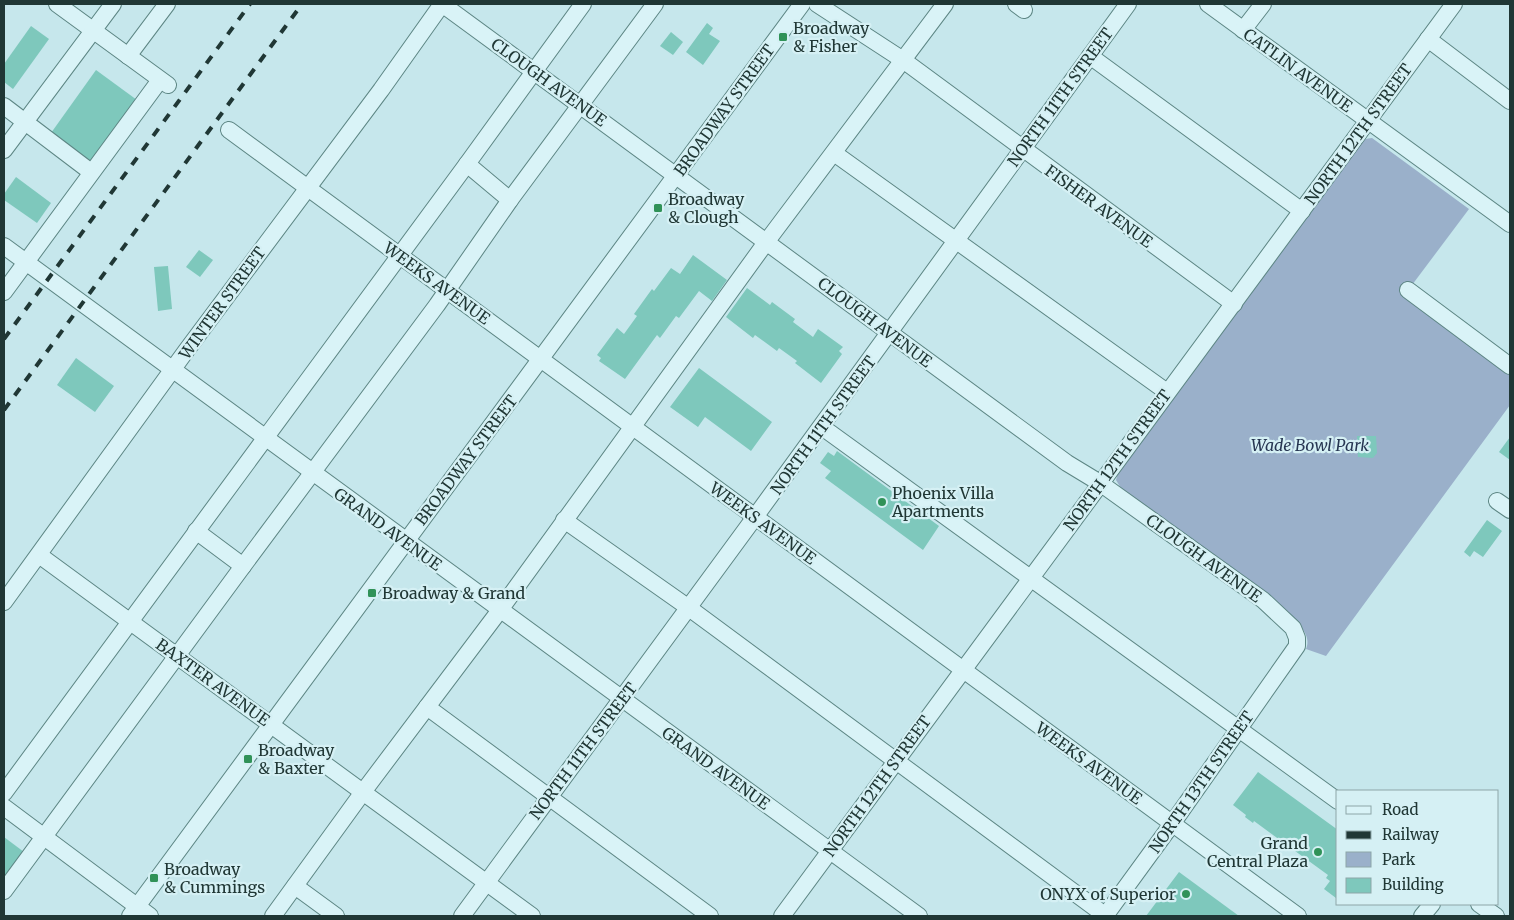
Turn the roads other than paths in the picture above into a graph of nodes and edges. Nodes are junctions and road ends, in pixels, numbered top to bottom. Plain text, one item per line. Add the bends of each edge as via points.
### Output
1 (57, 4) edge
2 (113, 4) edge
3 (167, 4) edge
4 (442, 4) edge
5 (583, 4) edge
6 (655, 4) edge
7 (802, 4) edge
8 (817, 4) edge
9 (946, 4) edge
10 (1128, 4) edge
11 (1208, 4) edge
12 (1263, 4) edge
13 (1454, 4) edge
14 (93, 30) junction
15 (1243, 30) junction
16 (1428, 39) junction
17 (128, 56) junction
18 (1090, 56) junction
19 (903, 60) junction
20 (533, 72) junction
21 (1510, 102) edge
22 (4, 106) edge
23 (580, 106) junction
24 (1367, 120) junction
25 (25, 121) junction
26 (228, 130) dead end
27 (1022, 149) junction
28 (4, 150) edge
29 (834, 153) junction
30 (467, 164) junction
31 (91, 172) junction
32 (677, 175) junction
33 (307, 188) junction
34 (510, 200) junction
35 (1302, 212) junction
36 (1510, 224) edge
37 (955, 241) junction
38 (768, 242) junction
39 (4, 246) edge
40 (398, 255) junction
41 (25, 262) junction
42 (1408, 290) dead end
43 (447, 291) junction
44 (4, 292) edge
45 (1234, 304) junction
46 (889, 333) junction
47 (541, 360) junction
48 (1509, 362) edge
49 (172, 371) junction
50 (1167, 392) junction
51 (822, 427) junction
52 (633, 428) junction
53 (264, 438) junction
54 (312, 473) junction
55 (1100, 483) junction
56 (1497, 501) dead end
57 (1510, 510) edge
58 (755, 518) junction
59 (564, 520) junction
60 (196, 531) junction
61 (406, 542) junction
62 (39, 554) junction
63 (243, 566) junction
64 (1030, 578) junction
65 (4, 602) edge
66 (689, 608) junction
67 (500, 610) junction
68 (130, 621) junction
69 (1297, 646) joint
70 (176, 655) junction
71 (962, 670) junction
72 (622, 699) junction
73 (427, 707) junction
74 (272, 725) junction
75 (1238, 728) junction
76 (895, 761) junction
77 (363, 792) junction
78 (4, 793) edge
79 (548, 797) junction
80 (1336, 800) edge
81 (4, 807) edge
82 (1172, 824) junction
83 (44, 837) junction
84 (829, 852) junction
85 (486, 883) junction
86 (295, 886) junction
87 (4, 891) edge
88 (1431, 905) edge
89 (1480, 905) edge
90 (139, 913) edge
91 (273, 916) edge
92 (336, 916) edge
93 (462, 916) edge
94 (532, 916) edge
95 (710, 916) edge
96 (782, 916) edge
97 (919, 916) edge
98 (1105, 916) edge
99 (1298, 916) edge
100 (1422, 916) edge
101 (1496, 916) edge

1 - 14 street
2 - 14 street
3 - 17 street
4 - 20 street, CLOUGH AVENUE
4 - 33 street, WINTER STREET
5 - 20 street
6 - 23 street
7 - 32 street, BROADWAY STREET
8 - 19 street, FISHER AVENUE
9 - 19 street
10 - 18 street, NORTH 11TH STREET
11 - 15 street, CATLIN AVENUE
12 - 15 street
13 - 16 street, NORTH 12TH STREET
14 - 17 street
14 - 25 street
15 - 24 street, CATLIN AVENUE
16 - 21 street
16 - 24 street, NORTH 12TH STREET
17 - 31 street via 164,83
18 - 27 street, NORTH 11TH STREET
18 - 35 street
19 - 27 street, FISHER AVENUE
19 - 29 street
20 - 23 street, CLOUGH AVENUE
20 - 30 street
22 - 25 street
23 - 32 street, CLOUGH AVENUE
23 - 34 street
24 - 35 street, NORTH 12TH STREET
24 - 36 street, CATLIN AVENUE
25 - 28 street
25 - 31 street
26 - 33 street, WEEKS AVENUE
27 - 37 street, NORTH 11TH STREET
27 - 45 street, FISHER AVENUE
29 - 37 street
29 - 38 street
30 - 34 street
30 - 40 street
31 - 41 street
32 - 38 street, CLOUGH AVENUE
32 - 47 street, BROADWAY STREET
33 - 40 street, WEEKS AVENUE
33 - 49 street, WINTER STREET
34 - 43 street
35 - 45 street, NORTH 12TH STREET
37 - 46 street, NORTH 11TH STREET
37 - 50 street
38 - 46 street, CLOUGH AVENUE
38 - 52 street
39 - 41 street, GRAND AVENUE
40 - 43 street, WEEKS AVENUE
40 - 53 street
41 - 44 street
41 - 49 street, GRAND AVENUE
42 - 48 street
43 - 47 street, WEEKS AVENUE
43 - 54 street
45 - 50 street, NORTH 12TH STREET
46 - 51 street, NORTH 11TH STREET
46 - 55 street, CLOUGH AVENUE via 1067,463
47 - 52 street, WEEKS AVENUE
47 - 61 street, BROADWAY STREET
49 - 53 street, GRAND AVENUE
49 - 62 street, WINTER STREET
50 - 55 street, NORTH 12TH STREET
51 - 58 street, NORTH 11TH STREET
51 - 64 street
52 - 58 street, WEEKS AVENUE
52 - 59 street
53 - 54 street, GRAND AVENUE
53 - 60 street
54 - 61 street, GRAND AVENUE
54 - 63 street
55 - 64 street, NORTH 12TH STREET
55 - 69 street, CLOUGH AVENUE via 1263,600 1292,628
56 - 57 street
58 - 66 street, NORTH 11TH STREET
58 - 71 street, WEEKS AVENUE
59 - 66 street
59 - 67 street
60 - 63 street
60 - 68 street
61 - 67 street, GRAND AVENUE
61 - 74 street, BROADWAY STREET
62 - 65 street, WINTER STREET
62 - 68 street, BAXTER AVENUE
63 - 70 street
64 - 71 street, NORTH 12TH STREET
64 - 75 street
66 - 72 street, NORTH 11TH STREET
66 - 76 street
67 - 72 street, GRAND AVENUE
67 - 73 street
68 - 70 street, BAXTER AVENUE
68 - 78 street
69 - 75 street, NORTH 13TH STREET
70 - 74 street, BAXTER AVENUE
70 - 83 street
71 - 76 street, NORTH 12TH STREET
71 - 82 street, WEEKS AVENUE
72 - 79 street, NORTH 11TH STREET
72 - 84 street, GRAND AVENUE
73 - 77 street
73 - 79 street
74 - 77 street, BAXTER AVENUE
74 - 90 street, BROADWAY STREET
75 - 80 street
75 - 82 street, NORTH 13TH STREET
76 - 84 street, NORTH 12TH STREET
76 - 98 street
77 - 85 street, BAXTER AVENUE
77 - 86 street
79 - 85 street, NORTH 11TH STREET
79 - 95 street
81 - 83 street
82 - 98 street, NORTH 13TH STREET
82 - 99 street, WEEKS AVENUE
83 - 87 street
83 - 90 street
84 - 96 street, NORTH 12TH STREET
84 - 97 street, GRAND AVENUE
85 - 93 street, NORTH 11TH STREET
85 - 94 street, BAXTER AVENUE
86 - 91 street
86 - 92 street
88 - 100 street
89 - 101 street

